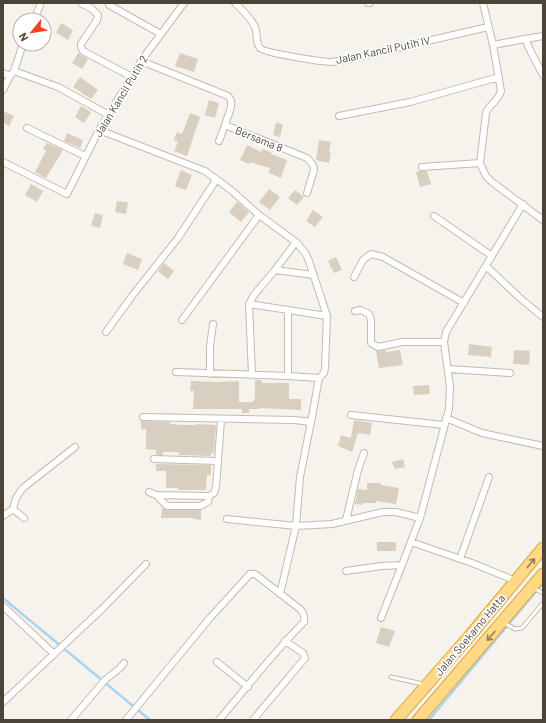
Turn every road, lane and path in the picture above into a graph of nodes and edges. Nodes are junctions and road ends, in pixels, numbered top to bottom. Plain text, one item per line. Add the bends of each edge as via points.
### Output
1 (80, 3) edge
2 (184, 3) edge
3 (235, 3) edge
4 (483, 3) edge
5 (109, 5) dead end
6 (488, 28) junction
7 (161, 34) junction
8 (543, 36) edge
9 (525, 39) junction
10 (493, 45) junction
11 (20, 52) edge
12 (141, 62) junction
13 (14, 71) junction
14 (3, 73) edge
15 (543, 75) edge
16 (10, 76) junction
17 (132, 77) junction
18 (499, 77) junction
19 (3, 90) edge
20 (109, 115) junction
21 (339, 116) dead end
22 (225, 125) junction
23 (27, 128) dead end
24 (99, 130) junction
25 (219, 141) dead end
26 (85, 156) junction
27 (3, 162) edge
28 (480, 163) junction
29 (422, 167) dead end
30 (216, 180) junction
31 (307, 193) dead end
32 (523, 204) junction
33 (259, 215) junction
34 (434, 216) dead end
35 (543, 220) edge
36 (296, 242) junction
37 (492, 256) junction
38 (486, 266) junction
39 (275, 270) junction
40 (314, 275) junction
41 (354, 277) dead end
42 (464, 303) junction
43 (249, 304) junction
44 (288, 310) junction
45 (355, 311) dead end
46 (327, 316) junction
47 (543, 317) edge
48 (182, 320) dead end
49 (213, 324) dead end
50 (106, 332) dead end
51 (444, 342) junction
52 (448, 369) junction
53 (176, 372) dead end
54 (510, 373) dead end
55 (210, 374) junction
56 (252, 375) junction
57 (288, 376) junction
58 (319, 378) junction
59 (351, 415) dead end
60 (143, 417) dead end
61 (446, 418) junction
62 (221, 420) junction
63 (312, 422) junction
64 (444, 425) junction
65 (543, 446) edge
66 (76, 447) dead end
67 (364, 452) dead end
68 (154, 459) dead end
69 (217, 461) junction
70 (489, 477) dead end
71 (149, 492) dead end
72 (156, 495) junction
73 (209, 496) junction
74 (13, 509) junction
75 (3, 516) edge
76 (24, 518) dead end
77 (227, 518) dead end
78 (420, 518) junction
79 (346, 520) junction
80 (296, 526) junction
81 (411, 542) junction
82 (543, 548) edge
83 (460, 559) junction
84 (146, 564) dead end
85 (402, 565) junction
86 (346, 571) dead end
87 (543, 574) edge
88 (516, 581) junction
89 (532, 587) junction
90 (280, 594) junction
91 (543, 594) edge
92 (543, 603) edge
93 (3, 606) edge
94 (381, 618) dead end
95 (502, 622) junction
96 (285, 640) junction
97 (59, 650) junction
98 (217, 662) dead end
99 (124, 663) dead end
100 (391, 677) dead end
101 (427, 685) junction
102 (248, 687) junction
103 (3, 702) edge
104 (71, 720) edge
105 (126, 720) edge
106 (219, 720) edge
107 (253, 720) edge
108 (396, 720) edge
109 (418, 720) edge

1 - 17 street via 98,15 80,47
2 - 7 street, Jalan Kancil Putih 2
3 - 6 street, Jalan Kancil Putih IV via 255,27 257,41 262,50 332,62
4 - 6 street
5 - 7 street
6 - 10 street
7 - 12 street, Jalan Kancil Putih 2
8 - 9 street
9 - 10 street
9 - 15 street
10 - 18 street
11 - 13 street
12 - 17 street, Jalan Kancil Putih 2
12 - 22 street, Bersama 8 via 228,96 232,105
13 - 16 street
13 - 20 street via 58,87
14 - 16 street
16 - 19 street
17 - 20 street, Jalan Kancil Putih 2
18 - 21 street via 410,102
18 - 28 street via 501,91 499,98 486,113
20 - 24 street, Jalan Kancil Putih 2
22 - 25 street
22 - 31 street, Bersama 8 via 307,158 314,170
23 - 26 street
24 - 26 street, Jalan Kancil Putih 2
24 - 30 street via 204,171
26 - 27 street, Jalan Kancil Putih 2 via 67,194
28 - 29 street
28 - 32 street via 492,182
30 - 33 street
30 - 50 street via 178,238
32 - 35 street
32 - 37 street
33 - 36 street
33 - 48 street
34 - 37 street
36 - 39 street
36 - 40 street via 306,254
37 - 38 street
38 - 42 street
38 - 47 street
39 - 40 street
39 - 43 street
40 - 46 street
41 - 42 street via 363,260 375,254
42 - 51 street via 446,332
43 - 44 street
43 - 56 street
44 - 46 street
44 - 57 street
45 - 51 street via 361,310 369,314 372,343 378,347 402,342
46 - 58 street via 325,368
49 - 55 street
51 - 52 street
52 - 54 street
52 - 61 street via 450,387
53 - 55 street
55 - 56 street
56 - 57 street
57 - 58 street
58 - 63 street
59 - 64 street
60 - 62 street
61 - 64 street
61 - 65 street via 482,433
62 - 63 street
62 - 69 street
63 - 80 street via 300,477
64 - 78 street
66 - 74 street via 22,488
67 - 79 street
68 - 69 street
69 - 73 street via 216,486 214,493
70 - 83 street
71 - 72 street
72 - 73 street
72 - 73 street via 167,506 200,506 208,502
74 - 75 street
74 - 76 street
77 - 80 street
78 - 79 street via 383,512
78 - 81 street
79 - 80 street via 332,524
80 - 90 street
81 - 83 street
81 - 85 street
88 -> 82 highway, Jalan Soekarno Hatta
83 - 88 street
84 - 97 street
85 - 86 street
85 - 94 street
87 - 89 highway, Jalan Soekarno Hatta
88 - 101 highway, Jalan Soekarno Hatta
89 - 91 lane
89 - 95 highway, Jalan Soekarno Hatta
90 - 96 street via 300,610 305,618
90 - 105 street via 255,574 250,574
92 - 95 lane via 518,630
93 - 97 street
95 -> 109 highway, Jalan Soekarno Hatta
96 - 102 street
96 - 107 street via 303,653 305,658
97 - 103 street
98 - 102 street
99 - 104 street via 102,682
100 - 101 lane
101 - 108 highway, Jalan Soekarno Hatta
102 - 106 street

